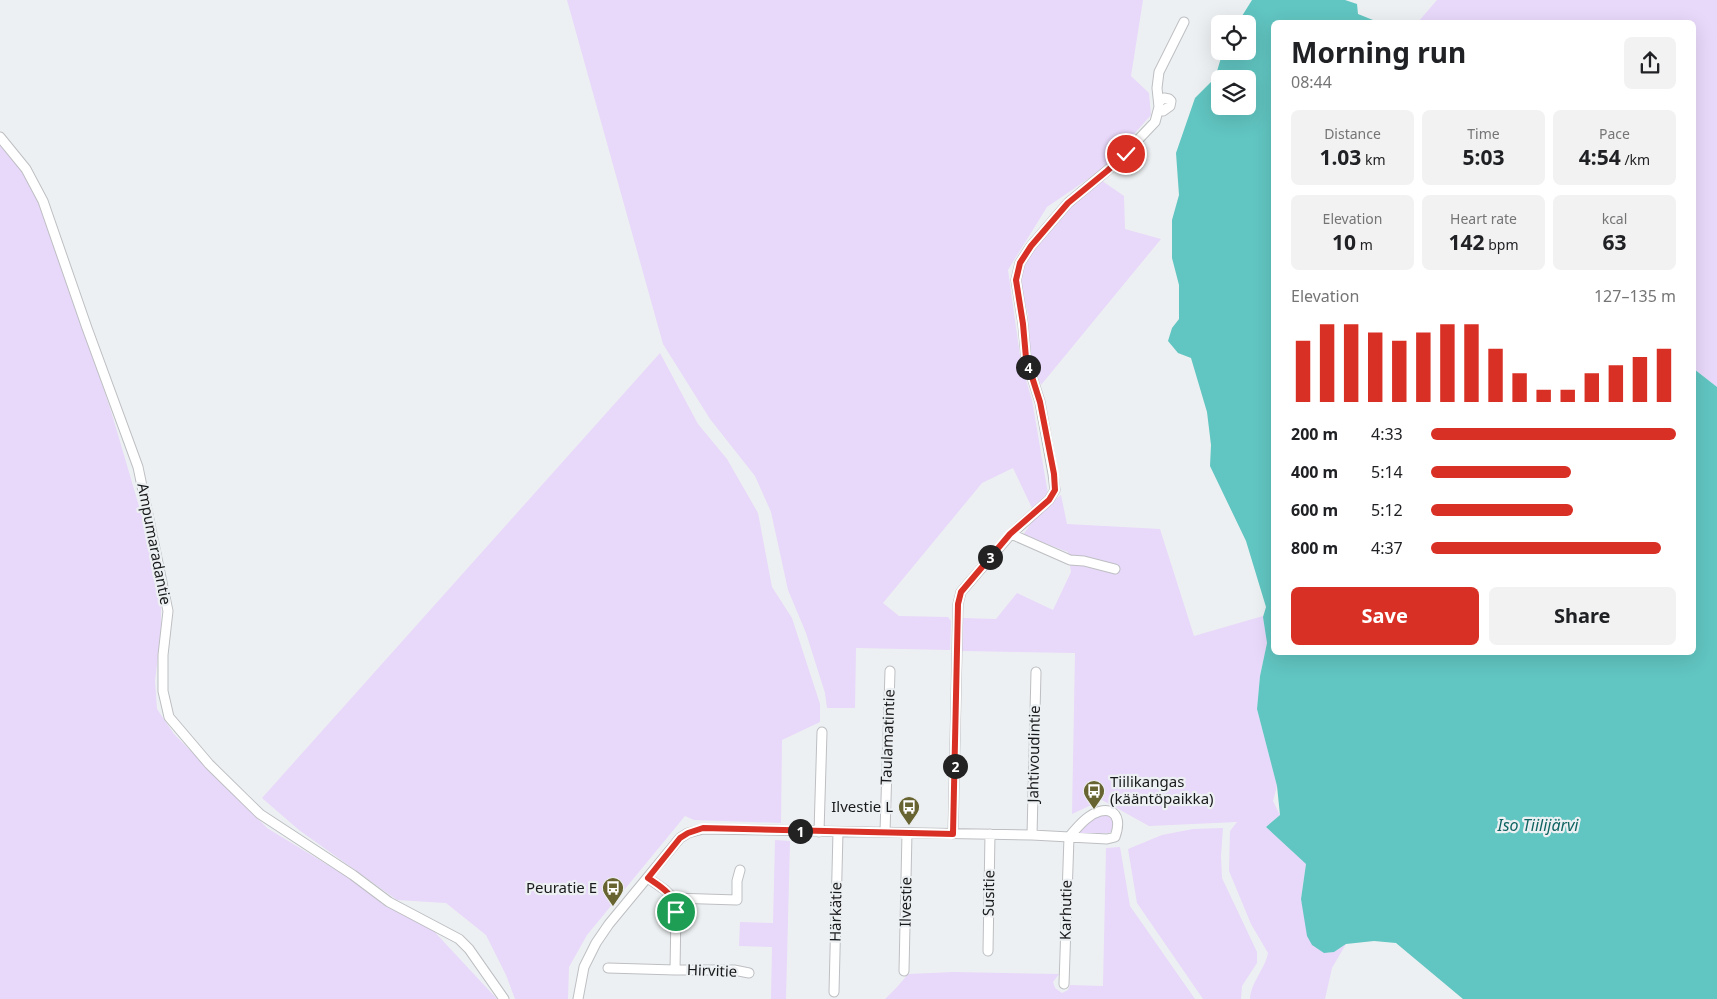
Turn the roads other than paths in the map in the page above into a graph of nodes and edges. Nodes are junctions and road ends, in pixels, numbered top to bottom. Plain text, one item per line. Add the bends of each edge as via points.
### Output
1 (1184, 22) dead end
2 (0, 137) edge
3 (1010, 534) junction
4 (1115, 570) dead end
5 (890, 671) dead end
6 (1036, 672) dead end
7 (822, 732) dead end
8 (819, 832) junction
9 (838, 832) junction
10 (885, 832) junction
11 (907, 833) junction
12 (953, 834) junction
13 (990, 834) junction
14 (1032, 835) junction
15 (1069, 836) junction
16 (740, 870) dead end
17 (648, 878) junction
18 (673, 898) junction
19 (988, 951) dead end
20 (608, 968) dead end
21 (675, 970) junction
22 (904, 971) dead end
23 (749, 973) dead end
24 (1064, 984) dead end
25 (834, 992) dead end
26 (504, 999) edge
27 (578, 999) edge

1 - 3 street via 1158,72 1159,107 1155,122 1107,171 1068,203 1020,263 1016,280 1026,358 1040,402 1055,490 1049,500
2 - 26 street, Ampumaradantie via 26,169 43,201 138,468 168,612 162,691 169,717 260,814 389,902 459,939
3 - 4 street via 1070,560 1084,560
3 - 12 street via 966,584 958,604
5 - 10 street, Taulamatintie
6 - 14 street, Jahtivoudintie
7 - 8 street
8 - 9 street
8 - 17 street via 703,828 680,838
9 - 10 street
9 - 25 street, Härkätie
10 - 11 street
11 - 12 street
11 - 22 street, Ilvestie
12 - 13 street
13 - 14 street
13 - 19 street, Susitie
14 - 15 street
15 - 15 street via 1115,837 1119,820 1109,811 1100,812 1087,818
15 - 24 street, Karhutie
16 - 18 street via 737,900
17 - 18 street
17 - 27 street via 596,943 584,967
18 - 21 street, Hirvitie via 676,912
20 - 21 street, Hirvitie
21 - 23 street, Hirvitie

